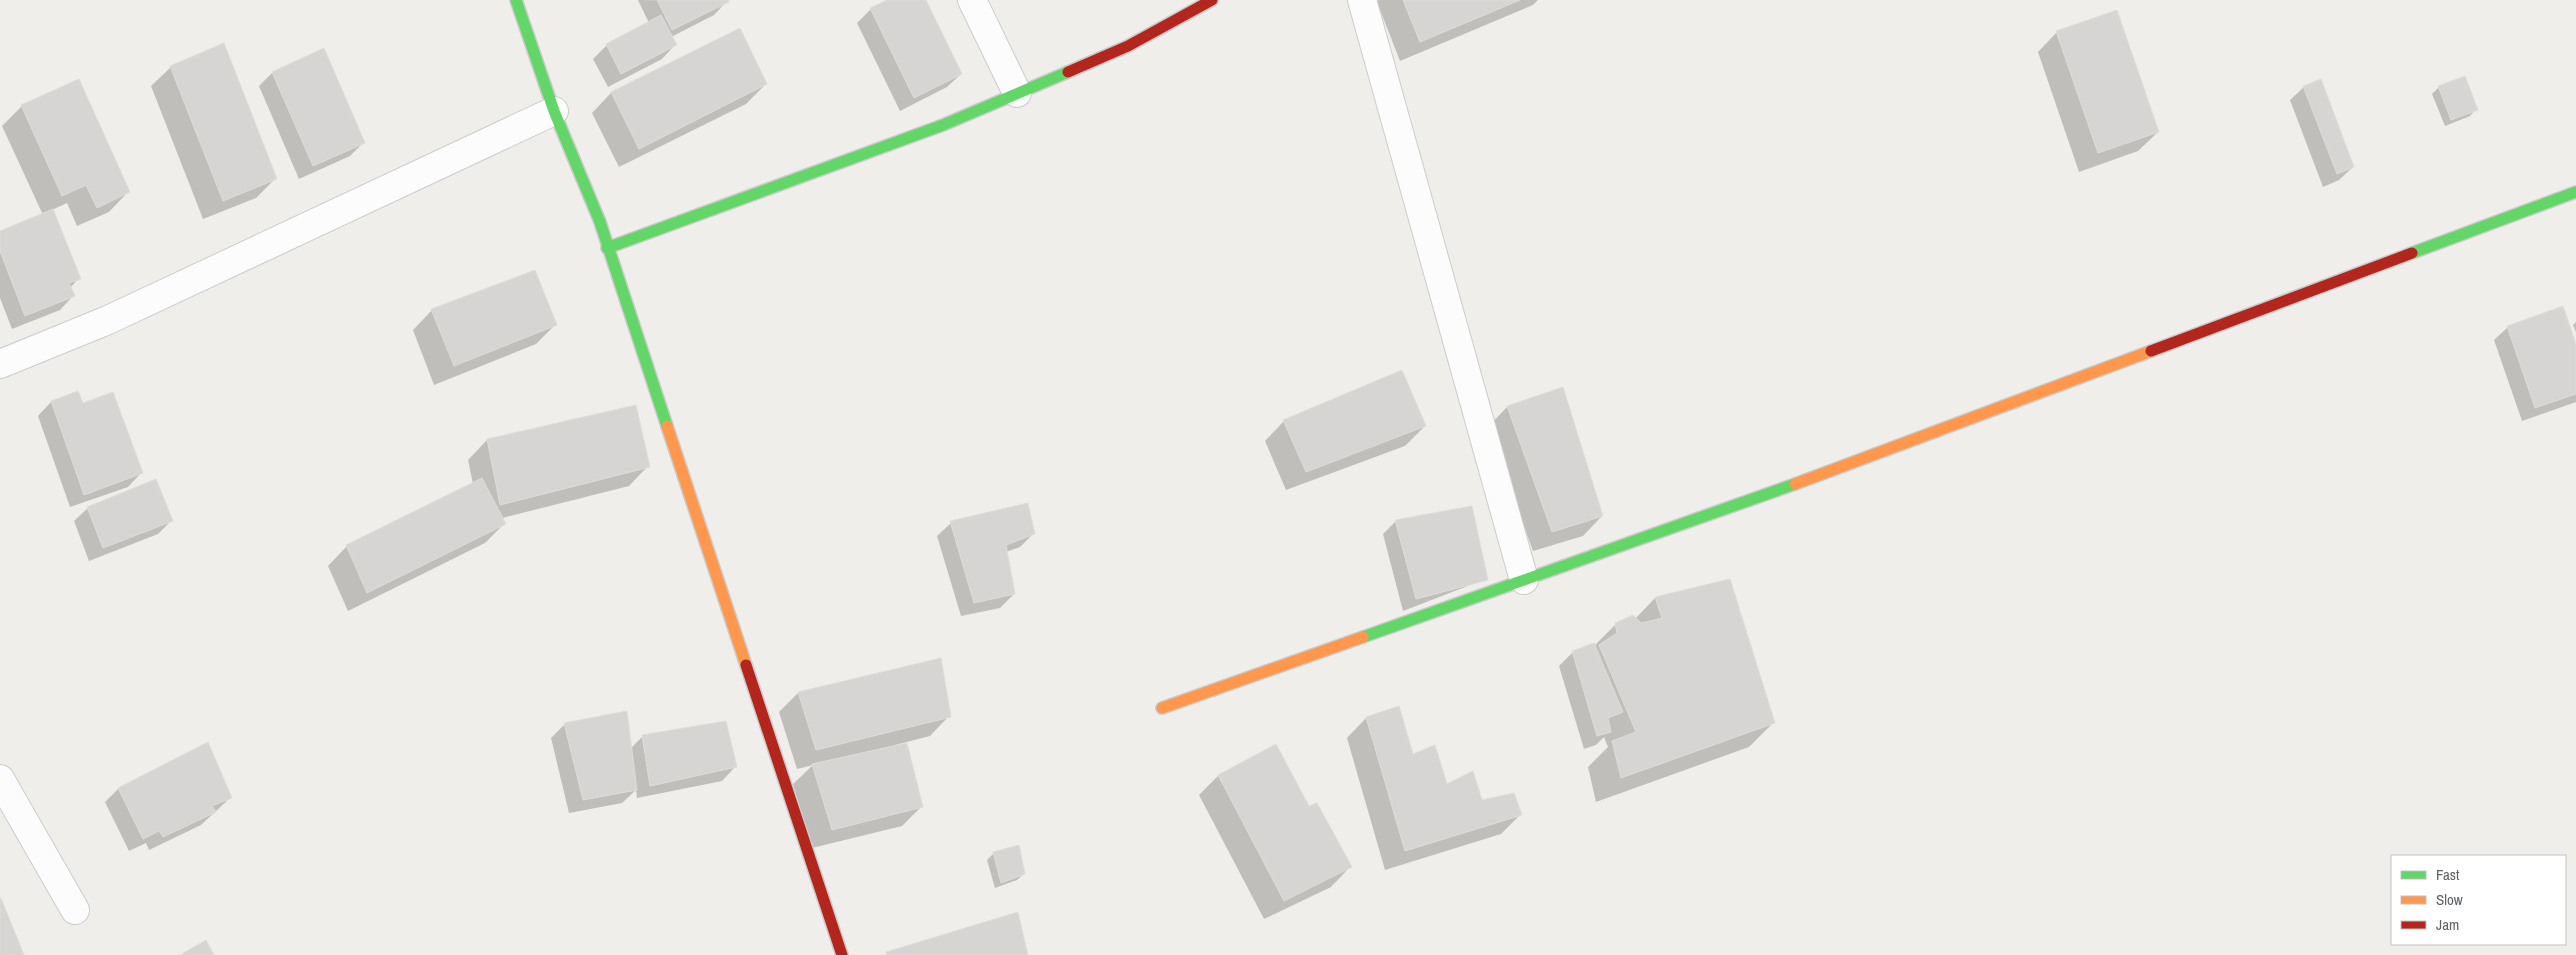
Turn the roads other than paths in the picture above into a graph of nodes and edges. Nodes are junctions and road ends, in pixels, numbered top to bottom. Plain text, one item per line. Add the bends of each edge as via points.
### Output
1 (516, 0) edge
2 (972, 0) edge
3 (1212, 0) edge
4 (1362, 0) edge
5 (1017, 93) junction
6 (554, 111) junction
7 (2576, 192) edge
8 (607, 248) junction
9 (0, 364) edge
10 (1524, 580) junction
11 (1162, 708) dead end
12 (0, 779) edge
13 (76, 910) dead end
14 (842, 955) edge

1 - 6 street
2 - 5 street
3 - 5 street via 1128,46
4 - 10 street
5 - 8 street via 943,125
6 - 8 street via 600,222
6 - 9 street via 108,320
7 - 10 street via 1819,475
8 - 14 street
10 - 11 street
12 - 13 street

